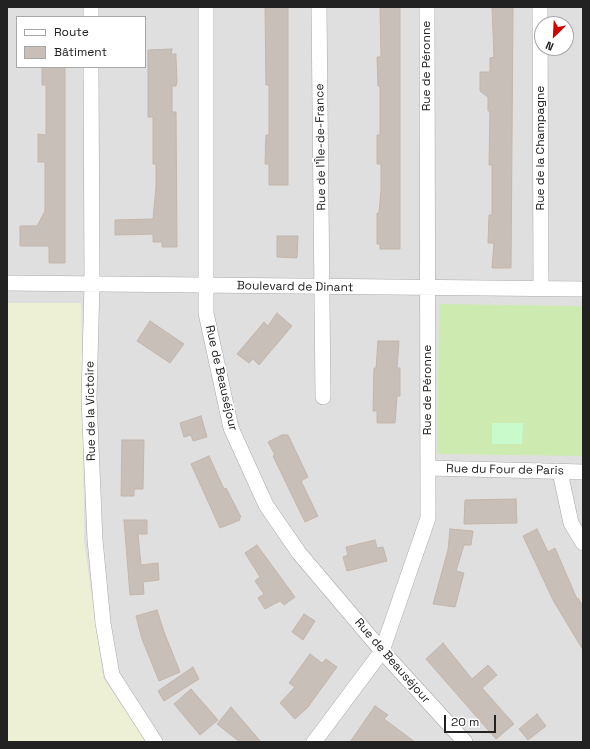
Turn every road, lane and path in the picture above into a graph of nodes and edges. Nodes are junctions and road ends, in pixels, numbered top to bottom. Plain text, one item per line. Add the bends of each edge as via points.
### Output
1 (206, 7) edge
2 (319, 7) edge
3 (427, 7) edge
4 (540, 7) edge
5 (92, 68) edge
6 (7, 283) edge
7 (92, 284) junction
8 (206, 286) junction
9 (323, 287) junction
10 (428, 289) junction
11 (541, 289) junction
12 (583, 289) edge
13 (323, 397) dead end
14 (428, 468) junction
15 (560, 472) junction
16 (583, 472) edge
17 (583, 543) edge
18 (382, 651) junction
19 (155, 742) edge
20 (314, 742) edge
21 (464, 742) edge

1 - 8 street, Rue de Beauséjour
2 - 9 street, Rue de l'Île-de-France
3 - 10 street, Rue de Péronne
4 - 11 street, Rue de la Champagne
5 - 7 street, Rue de la Victoire
6 - 7 street, Boulevard de Dinant
7 - 8 street, Boulevard de Dinant
7 - 19 street, Rue de la Victoire via 90,398 95,540 103,623 112,675
8 - 9 street, Boulevard de Dinant
8 - 18 street, Rue de Beauséjour via 206,313 231,428 266,505 299,553
9 - 10 street, Boulevard de Dinant
9 - 13 street, Rue de l'Île-de-France
10 - 11 street, Boulevard de Dinant
10 - 14 street, Rue de Péronne
11 - 12 street, Boulevard de Dinant
14 - 15 street, Rue du Four de Paris
14 - 18 street, Rue de Péronne via 428,518
15 - 16 street, Rue du Four de Paris
15 - 17 street via 571,523
18 - 20 street, Rue de Péronne
18 - 21 street, Rue de Beauséjour

